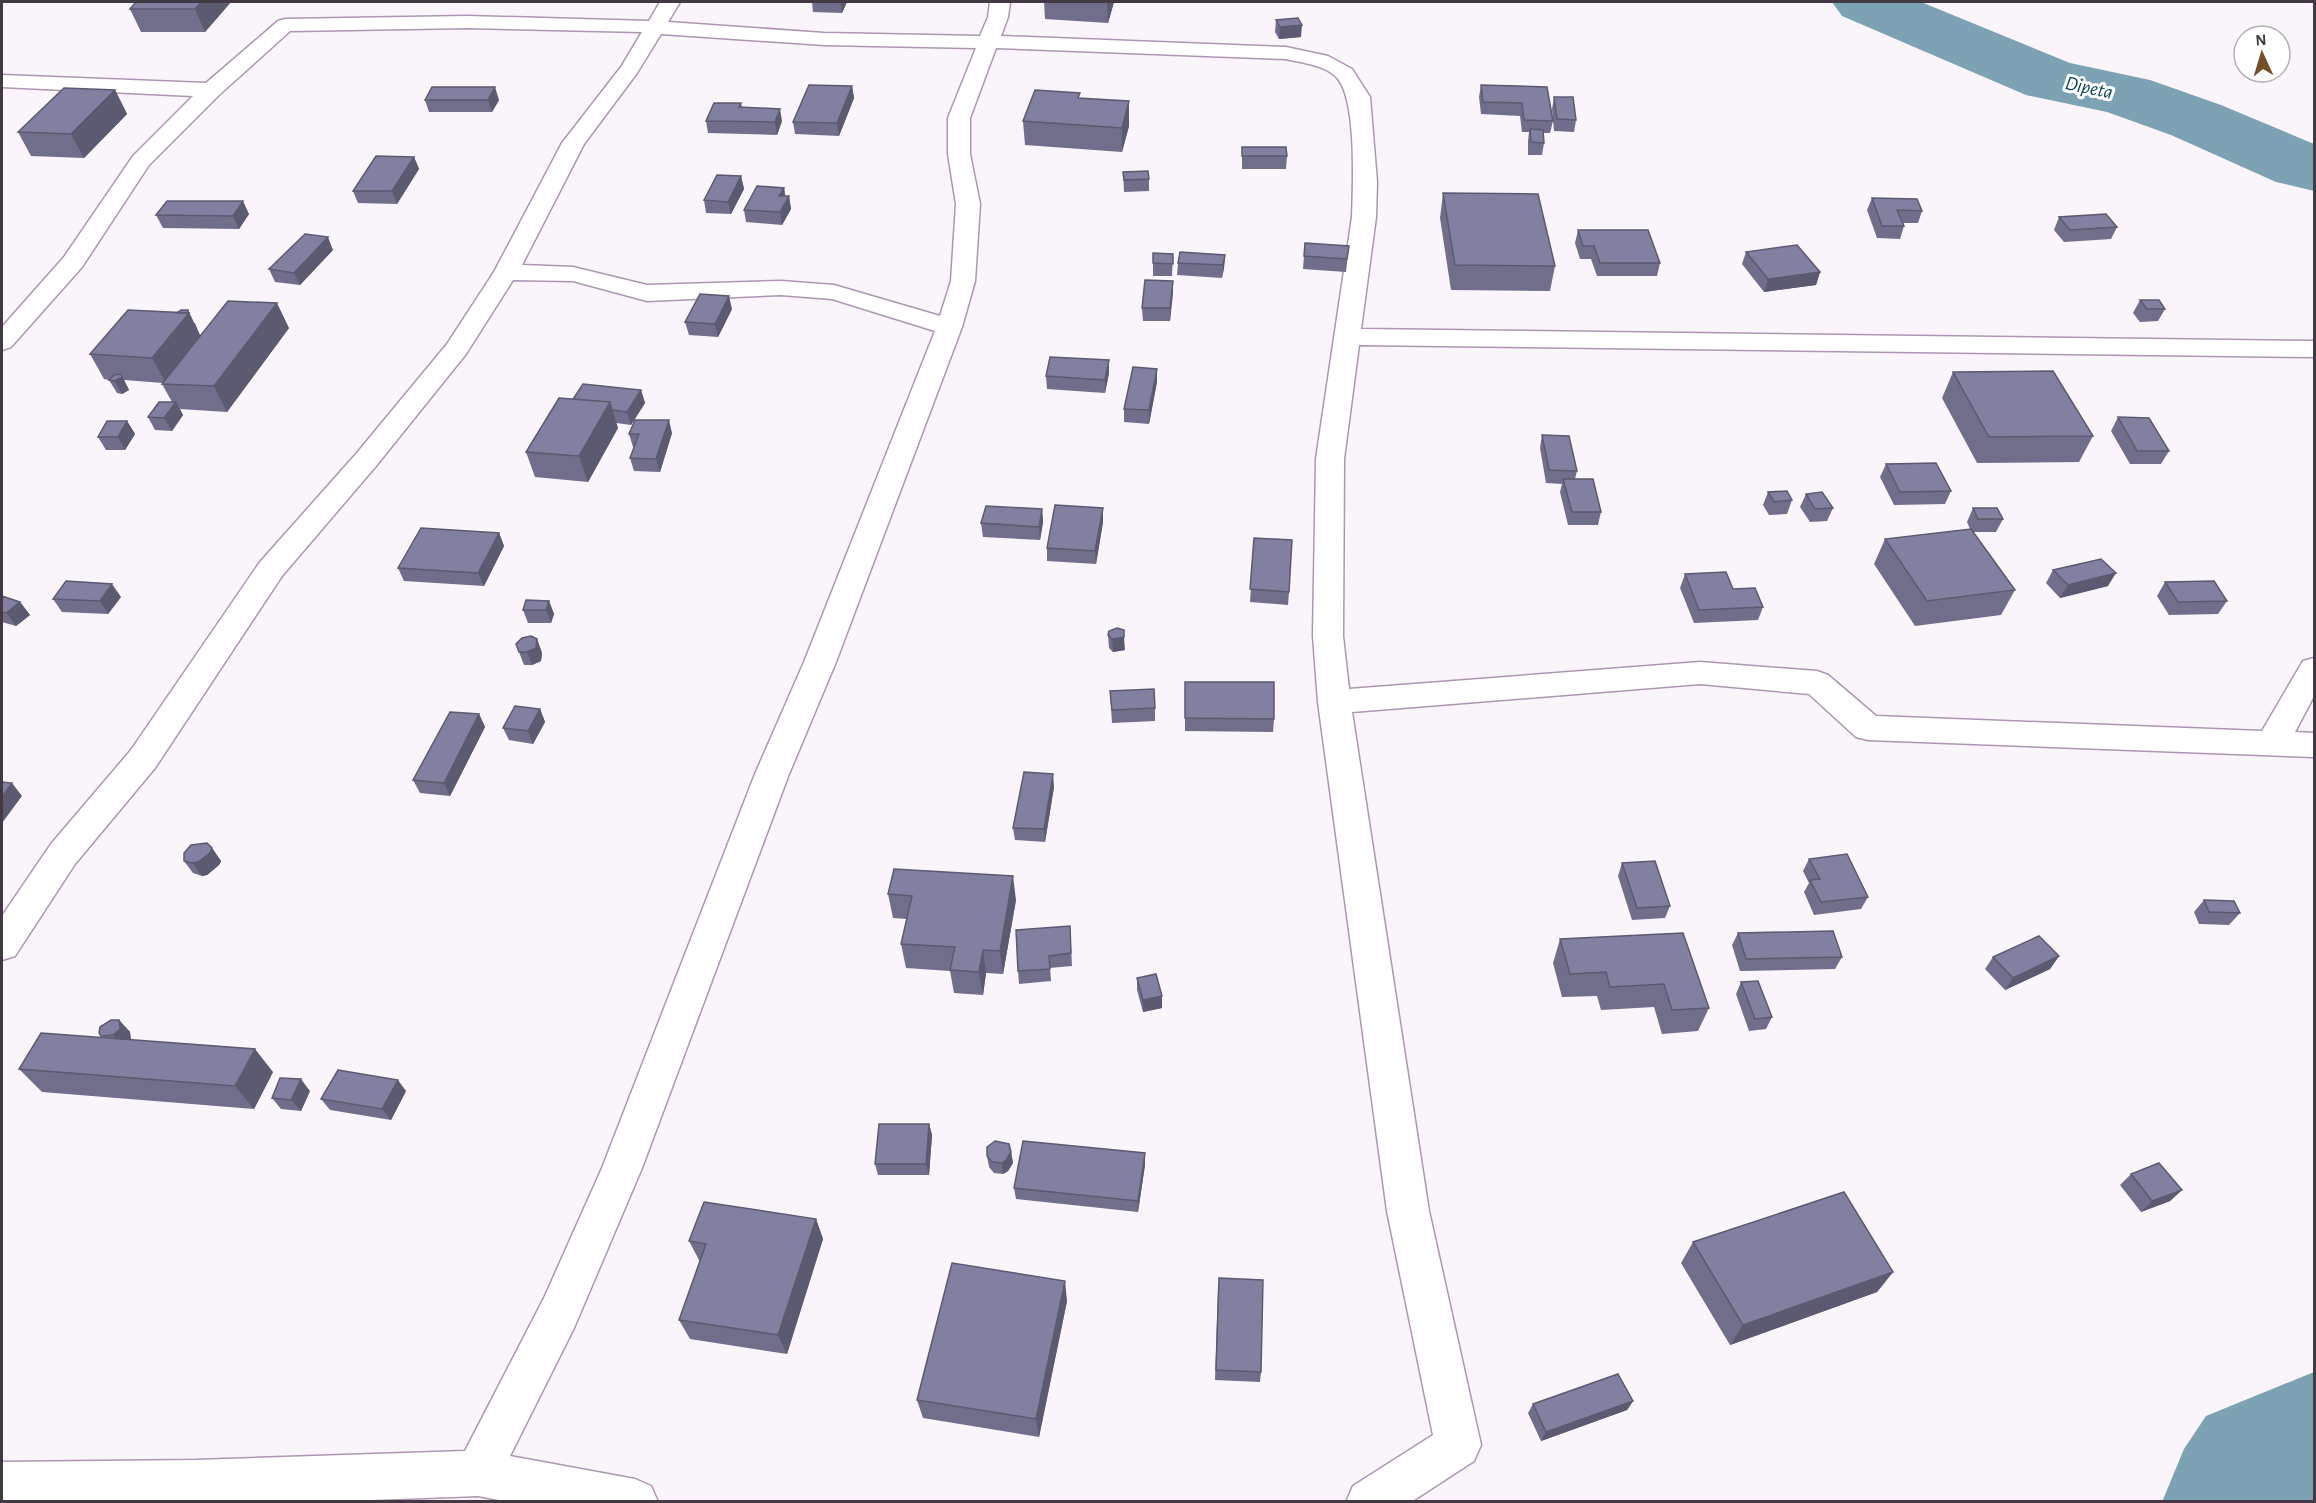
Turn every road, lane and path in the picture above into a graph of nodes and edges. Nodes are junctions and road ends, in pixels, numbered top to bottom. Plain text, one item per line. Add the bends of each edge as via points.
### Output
1 (670, 2) edge
2 (1000, 2) edge
3 (306, 7) dead end
4 (285, 25) junction
5 (654, 27) junction
6 (987, 41) junction
7 (2, 81) edge
8 (211, 90) junction
9 (506, 272) junction
10 (949, 327) junction
11 (1346, 337) junction
12 (2, 342) edge
13 (2314, 349) edge
14 (2314, 669) edge
15 (1334, 702) junction
16 (2272, 743) junction
17 (2314, 745) edge
18 (2, 945) edge
19 (478, 1473) junction
20 (2, 1485) edge
21 (635, 1502) edge
22 (1369, 1502) edge

1 - 5 street
2 - 6 street
3 - 4 street
4 - 5 street via 468,22
4 - 8 street
5 - 6 street via 824,39
5 - 9 street via 630,69 573,143
6 - 10 street via 958,118 958,154 968,204 963,281
6 - 11 street via 1286,53 1321,60 1345,73 1359,97 1365,182 1364,217
7 - 8 street
8 - 12 street via 141,161 73,262
9 - 10 street via 573,274 647,293 781,288 834,292
9 - 18 street via 450,357 271,569 143,759 63,854
10 - 19 street via 820,662 771,774 622,1168 559,1313
11 - 13 street
11 - 15 street via 1330,459 1328,636
14 - 16 street
15 - 16 street via 1700,673 1818,683 1869,728
15 - 22 street via 1408,1211 1458,1445
16 - 17 street
19 - 20 street
19 - 21 street

